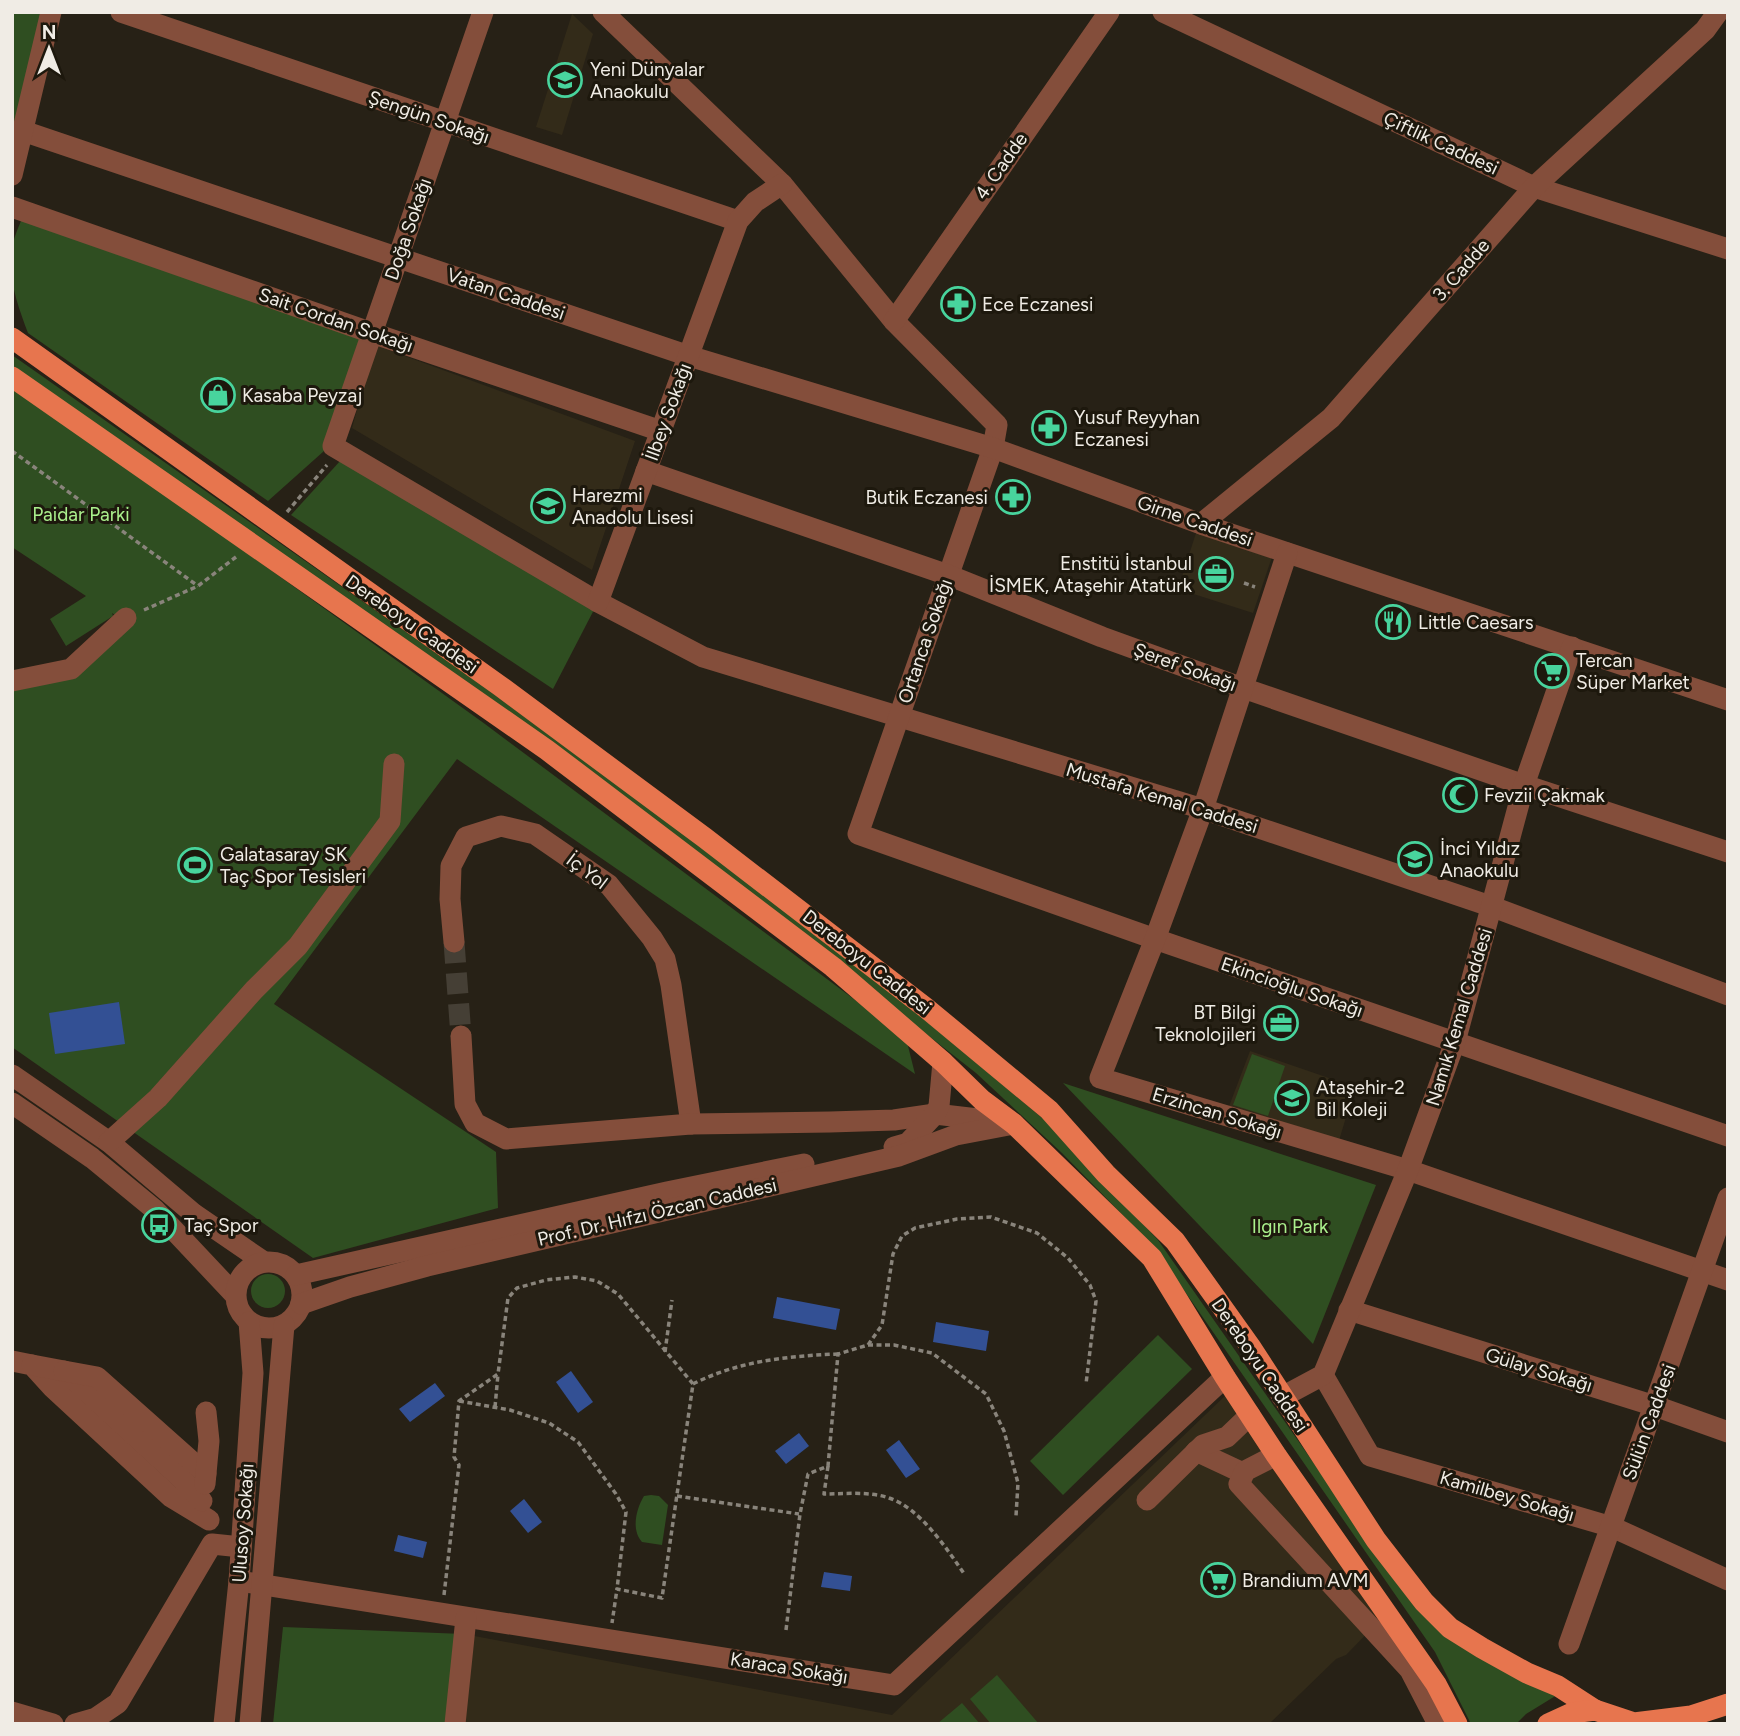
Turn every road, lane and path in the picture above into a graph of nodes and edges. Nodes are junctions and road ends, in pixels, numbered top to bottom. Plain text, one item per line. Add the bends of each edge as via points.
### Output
1 (51, 12) edge
2 (121, 12) edge
3 (483, 12) edge
4 (603, 12) edge
5 (1109, 12) edge
6 (1163, 12) edge
7 (1718, 12) edge
8 (445, 122) junction
9 (23, 131) junction
10 (12, 175) edge
11 (782, 184) junction
12 (1534, 187) junction
13 (12, 206) edge
14 (738, 221) junction
15 (1728, 249) edge
16 (398, 258) junction
17 (894, 321) junction
18 (372, 333) junction
19 (13, 338) edge
20 (689, 356) junction
21 (12, 377) edge
22 (661, 431) junction
23 (337, 448) junction
24 (993, 448) junction
25 (12, 450) edge
26 (646, 471) junction
27 (280, 520) dead end
28 (1201, 524) junction
29 (1287, 553) junction
30 (238, 555) dead end
31 (948, 575) junction
32 (1244, 583) dead end
33 (198, 586) junction
34 (1261, 589) dead end
35 (598, 602) junction
36 (126, 618) joint
37 (1572, 647) junction
38 (12, 681) edge
39 (1243, 688) junction
40 (1725, 693) edge
41 (898, 718) junction
42 (394, 764) dead end
43 (1524, 785) junction
44 (1203, 809) junction
45 (858, 834) joint
46 (1728, 852) edge
47 (1493, 907) junction
48 (1155, 939) junction
49 (454, 942) tunnel mouth
50 (1728, 995) edge
51 (461, 1036) tunnel mouth
52 (1455, 1042) junction
53 (943, 1062) junction
54 (12, 1075) edge
55 (12, 1103) edge
56 (935, 1114) junction
57 (691, 1124) junction
58 (1014, 1124) junction
59 (1728, 1136) edge
60 (109, 1142) junction
61 (1408, 1170) junction
62 (1728, 1198) edge
63 (264, 1262) junction
64 (1704, 1270) junction
65 (296, 1275) junction
66 (1728, 1280) edge
67 (235, 1295) junction
68 (672, 1300) dead end
69 (301, 1304) junction
70 (1349, 1310) junction
71 (249, 1322) junction
72 (284, 1325) junction
73 (868, 1345) junction
74 (665, 1352) junction
75 (838, 1354) junction
76 (22, 1363) edge
77 (64, 1371) junction
78 (498, 1374) junction
79 (1323, 1375) junction
80 (1225, 1377) junction
81 (693, 1384) junction
82 (1087, 1384) dead end
83 (1282, 1396) junction
84 (459, 1401) junction
85 (1655, 1406) junction
86 (495, 1408) junction
87 (206, 1412) dead end
88 (1250, 1415) junction
89 (1728, 1432) edge
90 (1196, 1451) junction
91 (1276, 1455) junction
92 (828, 1466) junction
93 (1243, 1473) junction
94 (206, 1474) junction
95 (677, 1496) junction
96 (1147, 1500) dead end
97 (206, 1511) junction
98 (800, 1514) junction
99 (1016, 1516) dead end
100 (1612, 1527) junction
101 (212, 1544) junction
102 (241, 1547) junction
103 (965, 1575) dead end
104 (1728, 1580) edge
105 (239, 1581) junction
106 (260, 1585) junction
107 (617, 1590) junction
108 (441, 1615) junction
109 (466, 1618) junction
110 (786, 1630) dead end
111 (610, 1641) junction
112 (1569, 1644) dead end
113 (118, 1703) junction
114 (1728, 1704) edge
115 (1594, 1710) junction
116 (12, 1712) edge
117 (1635, 1723) edge
118 (53, 1724) edge
119 (75, 1724) edge
120 (105, 1724) edge
121 (225, 1724) edge
122 (250, 1724) edge
123 (455, 1724) edge
124 (1438, 1724) edge
125 (1457, 1724) edge
126 (1548, 1724) edge

1 - 9 street
2 - 8 street, Şengün Sokağı
3 - 8 street, Doğa Sokağı
4 - 11 street
5 - 17 street, 4. Cadde
6 - 12 street, Çiftlik Caddesi
7 - 12 street, 3. Cadde via 1705,30
8 - 14 street, Şengün Sokağı
8 - 16 street, Doğa Sokağı
9 - 10 street
9 - 16 street, Vatan Caddesi
11 - 14 street via 755,202
11 - 17 street
12 - 15 street, Çiftlik Caddesi
12 - 28 street, 3. Cadde via 1331,418
13 - 18 street, Sait Cordan Sokağı
14 - 20 street, İlbey Sokağı
16 - 18 street, Doğa Sokağı
16 - 20 street, Vatan Caddesi
17 - 24 street via 997,425
18 - 22 street, Sait Cordan Sokağı
18 - 23 street, Doğa Sokağı
19 - 83 main road, Dereboyu Caddesi via 500,686 716,846 994,1063 1049,1110 1175,1241
20 - 22 street, İlbey Sokağı
20 - 24 street, Vatan Caddesi
21 - 53 main road, Dereboyu Caddesi via 547,750 833,967
22 - 26 street, İlbey Sokağı
23 - 27 path
23 - 35 street, Mustafa Kemal Caddesi
24 - 28 street, Girne Caddesi
24 - 31 street, Ortanca Sokağı
25 - 33 path
26 - 31 street, Şeref Sokağı
26 - 35 street, İlbey Sokağı
28 - 29 street, Girne Caddesi
29 - 37 street, Girne Caddesi
29 - 39 street, Erzincan Sokağı
30 - 33 path
31 - 39 street, Şeref Sokağı
31 - 41 street, Ortanca Sokağı
32 - 34 path
33 - 36 path
35 - 41 street, Mustafa Kemal Caddesi via 703,657
36 - 38 street via 71,669
37 - 40 street, Girne Caddesi
37 - 43 street, Namık Kemal Caddesi
39 - 43 street, Şeref Sokağı
39 - 44 street, Erzincan Sokağı
41 - 44 street, Mustafa Kemal Caddesi
41 - 45 street, Ortanca Sokağı
42 - 60 street via 390,821 298,946 158,1098
43 - 46 street, Şeref Sokağı
43 - 47 street, Namık Kemal Caddesi
44 - 47 street, Mustafa Kemal Caddesi
44 - 48 street, Erzincan Sokağı
45 - 48 street, Ekincioğlu Sokağı
47 - 50 street, Mustafa Kemal Caddesi
47 - 52 street, Namık Kemal Caddesi
48 - 52 street, Ekincioğlu Sokağı
48 - 61 street, Erzincan Sokağı via 1100,1078
49 - 57 street, İç Yol via 451,866 466,836 501,826 535,834 609,885 665,959
51 - 57 street via 465,1104 475,1123 506,1139
52 - 59 street, Ekincioğlu Sokağı
52 - 61 street, Namık Kemal Caddesi
53 - 56 street
53 - 58 main road, Dereboyu Caddesi
54 - 60 street
55 - 67 street via 92,1158 154,1209
56 - 57 street via 869,1121
56 - 58 street
56 - 65 street, Prof. Dr. Hıfzı Özcan Caddesi via 908,1143
58 - 69 street, Prof. Dr. Hıfzı Özcan Caddesi via 956,1136 899,1156 427,1266
58 - 80 main road, Dereboyu Caddesi via 1152,1258
60 - 63 street via 194,1214
61 - 64 street, Erzincan Sokağı
61 - 70 street, Namık Kemal Caddesi
62 - 64 street, Sülün Caddesi
63 - 65 street via 280,1263
63 - 67 street via 248,1268
64 - 66 street, Erzincan Sokağı
64 - 85 street, Sülün Caddesi
65 - 69 street
67 - 71 street via 240,1313
68 - 74 path
69 - 72 street
70 - 79 street, Namık Kemal Caddesi
70 - 85 street, Gülay Sokağı
71 - 72 street via 269,1328
71 - 102 street, Ulusoy Sokağı via 253,1373
72 - 106 street, Ulusoy Sokağı
73 - 75 path
73 - 82 path via 882,1325 893,1254 902,1236 947,1221 991,1217 1037,1233 1068,1258 1090,1285 1096,1301
73 - 99 path via 932,1353 986,1394 1004,1431 1018,1483
74 - 78 path via 618,1294 597,1281 546,1280 517,1288 508,1298
74 - 81 path
75 - 81 path via 756,1362 719,1371
75 - 92 path
76 - 77 street
76 - 97 street via 171,1497
77 - 94 street via 97,1377
77 - 97 street
78 - 84 path
78 - 86 path
79 - 83 street
79 - 100 street, Kamilbey Sokağı via 1370,1456
80 - 88 main road, Dereboyu Caddesi
80 - 111 street, Karaca Sokağı via 894,1685
81 - 95 path
83 - 115 main road, Dereboyu Caddesi via 1376,1540 1433,1611 1482,1648 1558,1686
84 - 86 path
84 - 108 path via 454,1457 459,1465
85 - 89 street, Gülay Sokağı
85 - 100 street, Sülün Caddesi
86 - 107 path via 549,1423 578,1442 616,1494 626,1512
87 - 94 street
88 - 90 street via 1227,1437
88 - 91 main road, Dereboyu Caddesi
90 - 93 street
90 - 96 street
91 - 93 street
91 - 125 main road, Dereboyu Caddesi via 1436,1684
92 - 98 path via 808,1474
92 - 103 path via 824,1494 865,1493 890,1498 915,1512
93 - 124 street via 1239,1484 1247,1495 1410,1670
94 - 97 street
95 - 98 path
95 - 107 path via 662,1598
97 - 101 street
98 - 110 path
100 - 104 street, Kamilbey Sokağı
100 - 112 street, Sülün Caddesi
101 - 102 street
101 - 113 street
102 - 105 street, Ulusoy Sokağı
105 - 106 street, Karaca Sokağı
105 - 121 street, Ulusoy Sokağı
106 - 108 street, Karaca Sokağı
106 - 122 street, Ulusoy Sokağı
107 - 111 path
108 - 109 street, Karaca Sokağı
109 - 111 street, Karaca Sokağı
109 - 123 street
113 - 119 street via 96,1718
113 - 120 street
114 - 117 main road via 1691,1716
115 - 117 main road, Dereboyu Caddesi
115 - 126 main road via 1572,1713
116 - 118 street

